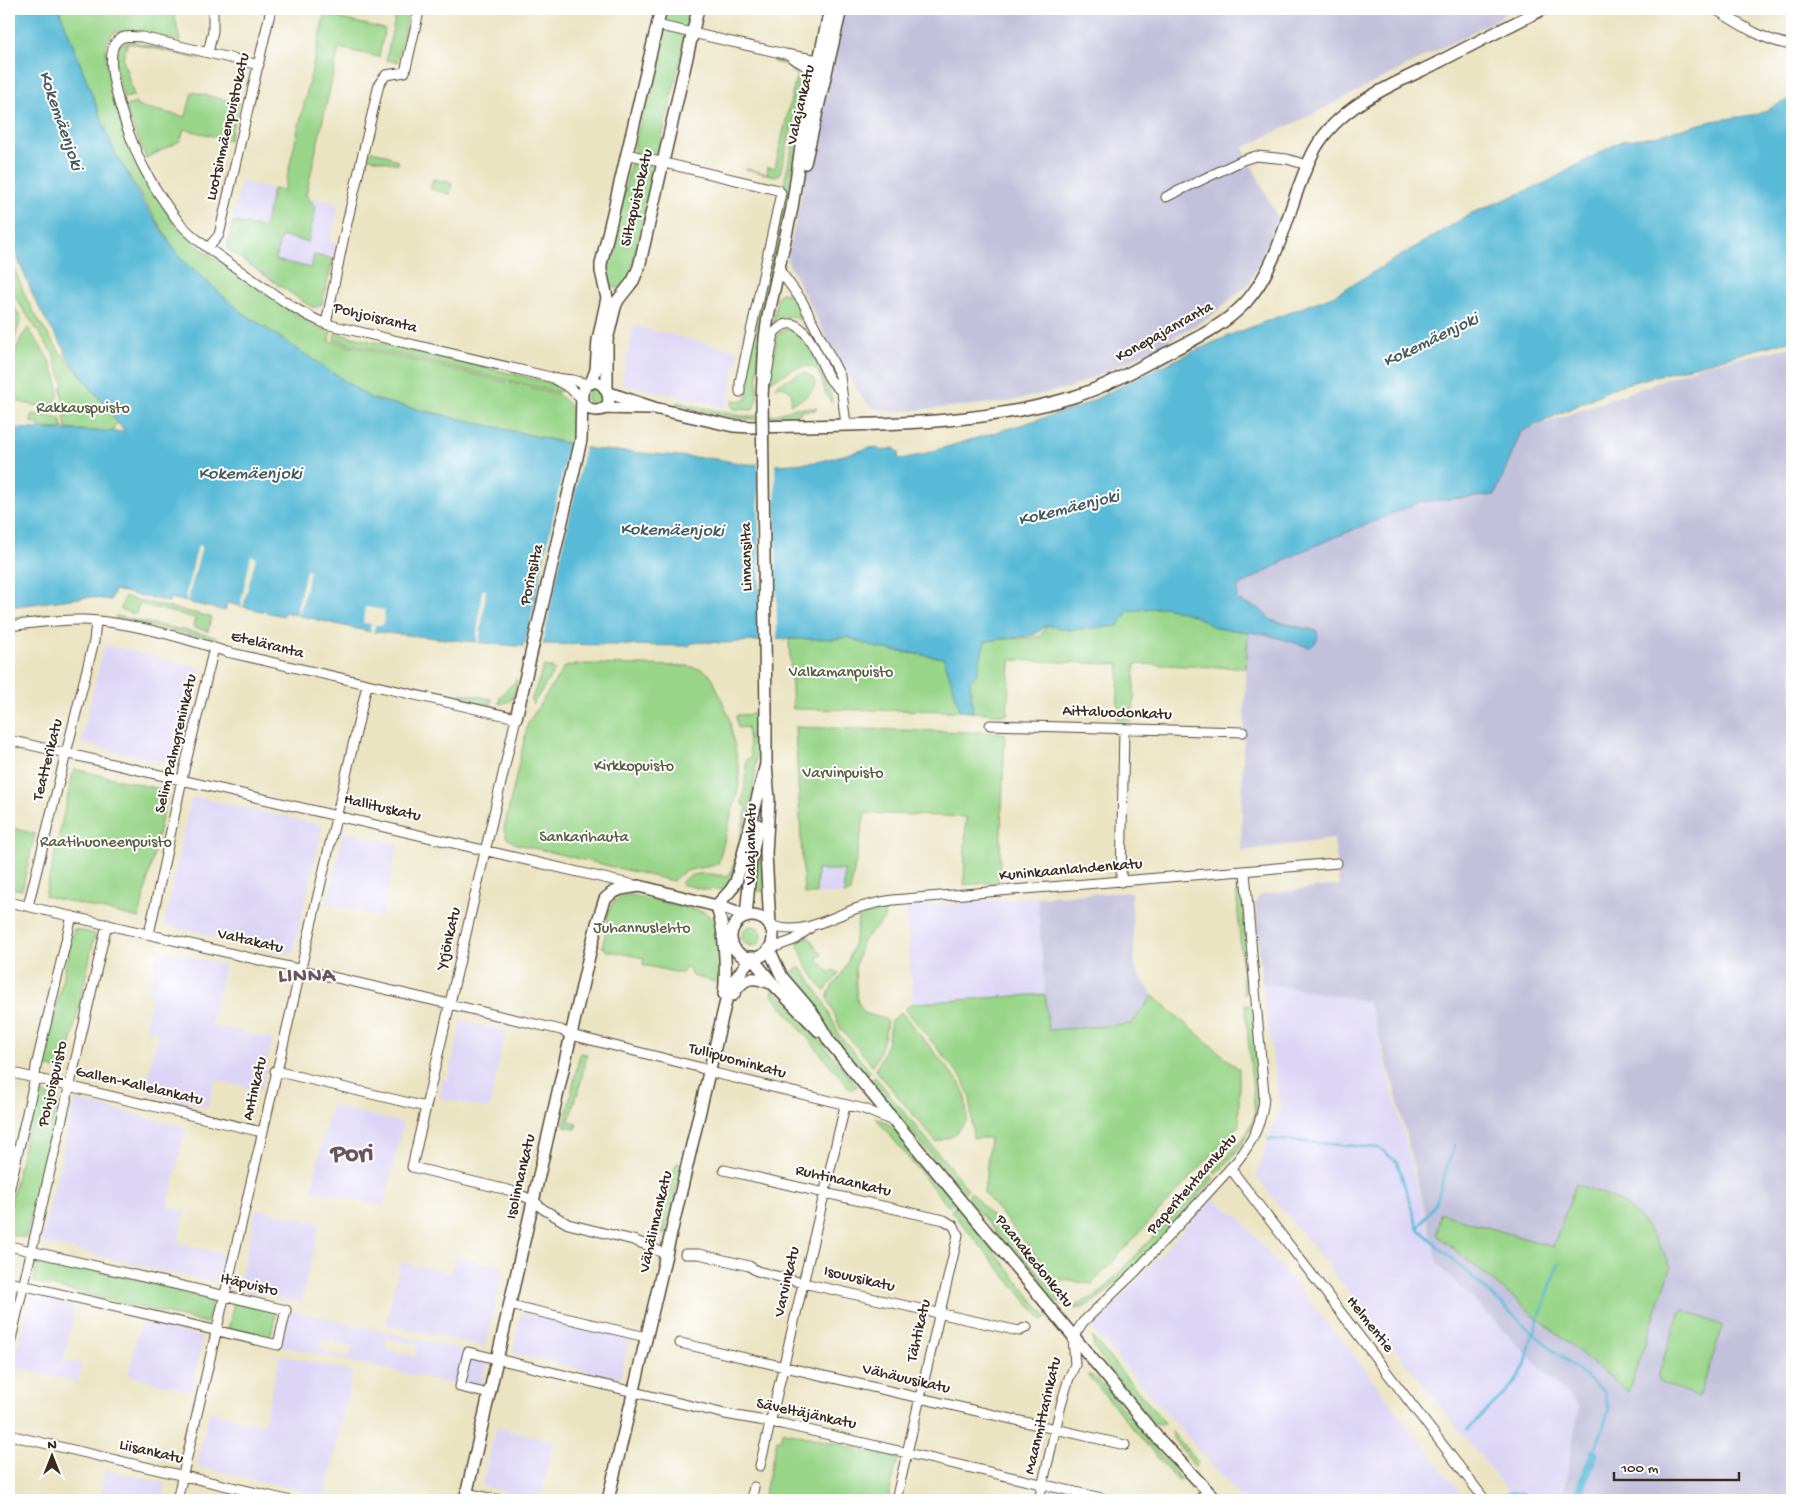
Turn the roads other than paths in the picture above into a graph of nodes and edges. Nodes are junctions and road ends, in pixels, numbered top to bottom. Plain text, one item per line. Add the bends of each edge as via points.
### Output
1 (213, 9) edge
2 (271, 9) edge
3 (418, 9) edge
4 (661, 9) edge
5 (698, 9) edge
6 (830, 9) edge
7 (841, 9) edge
8 (1543, 9) edge
9 (1715, 9) edge
10 (657, 25) junction
11 (693, 33) junction
12 (1792, 45) edge
13 (208, 53) junction
14 (785, 54) junction
15 (819, 60) junction
16 (258, 65) junction
17 (819, 81) junction
18 (627, 154) junction
19 (662, 163) junction
20 (1307, 165) junction
21 (1166, 197) dead end
22 (208, 248) junction
23 (778, 268) junction
24 (605, 285) junction
25 (791, 287) junction
26 (626, 289) junction
27 (772, 293) junction
28 (326, 324) junction
29 (554, 378) junction
30 (589, 384) junction
31 (841, 391) junction
32 (608, 392) junction
33 (740, 392) dead end
34 (762, 395) junction
35 (582, 401) junction
36 (654, 408) junction
37 (601, 409) junction
38 (846, 424) junction
39 (581, 440) junction
40 (96, 621) junction
41 (9, 626) edge
42 (214, 648) junction
43 (367, 685) junction
44 (766, 716) joint
45 (516, 718) junction
46 (990, 725) dead end
47 (1124, 729) junction
48 (1243, 732) dead end
49 (9, 740) edge
50 (67, 753) junction
51 (766, 764) junction
52 (183, 780) junction
53 (336, 816) junction
54 (486, 850) junction
55 (1336, 863) dead end
56 (1245, 872) junction
57 (1121, 882) junction
58 (639, 886) junction
59 (9, 902) edge
60 (28, 906) junction
61 (716, 906) junction
62 (72, 916) junction
63 (746, 917) junction
64 (107, 924) junction
65 (770, 925) junction
66 (812, 927) junction
67 (149, 934) junction
68 (769, 949) junction
69 (751, 957) junction
70 (301, 969) junction
71 (774, 985) junction
72 (450, 1005) junction
73 (720, 1024) junction
74 (571, 1035) junction
75 (829, 1041) junction
76 (275, 1071) junction
77 (709, 1071) junction
78 (9, 1072) edge
79 (35, 1078) junction
80 (69, 1086) junction
81 (845, 1106) junction
82 (426, 1108) junction
83 (894, 1122) junction
84 (262, 1132) junction
85 (1230, 1168) junction
86 (724, 1170) dead end
87 (9, 1191) edge
88 (825, 1193) junction
89 (534, 1201) junction
90 (954, 1226) joint
91 (9, 1246) edge
92 (32, 1251) junction
93 (685, 1254) dead end
94 (666, 1255) junction
95 (9, 1282) edge
96 (803, 1282) junction
97 (23, 1285) junction
98 (225, 1296) junction
99 (510, 1305) junction
100 (939, 1314) junction
101 (1027, 1328) dead end
102 (216, 1331) junction
103 (646, 1337) junction
104 (1073, 1337) junction
105 (680, 1343) dead end
106 (9, 1348) edge
107 (497, 1359) junction
108 (783, 1367) junction
109 (633, 1392) junction
110 (489, 1394) junction
111 (920, 1399) junction
112 (770, 1422) junction
113 (1056, 1430) junction
114 (9, 1435) edge
115 (1125, 1446) dead end
116 (908, 1452) junction
117 (760, 1466) dead end
118 (183, 1476) junction
119 (1043, 1485) junction
120 (754, 1486) dead end
121 (1207, 1492) junction
122 (466, 1497) edge
123 (177, 1500) edge
124 (287, 1500) edge
125 (499, 1500) edge
126 (608, 1500) edge
127 (751, 1500) edge
128 (896, 1500) edge
129 (1039, 1500) edge
130 (1110, 1500) edge
131 (1198, 1500) edge
132 (1216, 1500) edge
133 (1485, 1500) edge

1 - 13 street
2 - 16 street, Luotsinmäenpuistokatu
3 - 28 street via 405,72 386,75 379,84
4 - 10 main road, Siltapuistokatu
5 - 11 main road, Siltapuistokatu
6 - 15 main road, Valajankatu
7 - 17 main road, Valajankatu
8 - 20 main road, Konepajanranta via 1360,104 1327,132
9 - 12 street via 1761,35
10 - 11 street
10 - 18 main road, Siltapuistokatu
11 - 14 street
11 - 19 main road, Siltapuistokatu
13 - 16 street
13 - 22 street, Pohjoisranta via 142,37 123,37 116,41 110,62 136,152 145,170 178,221
14 - 15 street
14 - 17 street via 808,67
15 - 17 main road, Valajankatu
16 - 22 street, Luotsinmäenpuistokatu via 219,234
17 - 23 main road, Valajankatu via 802,176
18 - 19 street
18 - 24 main road, Siltapuistokatu via 601,264
19 - 26 main road, Siltapuistokatu via 639,267
19 - 33 street via 782,193
20 - 21 street via 1256,156
20 - 38 main road, Konepajanranta via 1280,243 1261,283 1244,304 1219,325 1108,383 1050,403 963,418
22 - 28 street, Pohjoisranta via 310,318
23 - 25 street
23 - 27 main road, Valajankatu
24 - 26 main road via 619,293
24 - 30 main road, Siltapuistokatu via 606,306 598,340 596,370
25 - 27 street
25 - 31 street via 802,301 840,376
26 - 32 main road, Siltapuistokatu via 615,307 608,334
27 - 34 main road, Valajankatu via 765,338
28 - 29 street, Pohjoisranta
29 - 30 street, Pohjoisranta
29 - 35 street, Pohjoisranta
30 - 32 main road via 602,384
30 - 35 main road via 582,393
31 - 34 street via 829,379 804,330 786,324 774,333 769,372
31 - 38 street
32 - 36 main road
32 - 37 main road via 608,402
34 - 44 main road, Linnansilta, bridge
35 - 37 main road via 588,409
35 - 39 main road, Porinsilta
36 - 37 main road
36 - 38 main road, Konepajanranta via 734,426
37 - 39 main road, Porinsilta
39 - 45 main road, Porinsilta
40 - 41 street, Eteläranta
40 - 42 street, Eteläranta via 190,639
40 - 50 street, Teatterikatu
42 - 43 street, Eteläranta
42 - 52 street, Selim Palmgreninkatu
43 - 45 street, Eteläranta
43 - 53 street, Antinkatu
44 - 51 main road, Valajankatu
45 - 54 street, Yrjönkatu
46 - 47 street, Aittaluodonkatu
47 - 48 street, Aittaluodonkatu
47 - 57 street
49 - 50 street, Hallituskatu
50 - 52 street, Hallituskatu
50 - 60 street, Teatterikatu
51 - 61 main road via 740,872 730,891
51 - 63 main road, Valajankatu
51 - 65 main road, Valajankatu
52 - 53 street, Hallituskatu
52 - 67 street, Selim Palmgreninkatu
53 - 54 street, Hallituskatu
53 - 70 street, Antinkatu
54 - 58 street, Hallituskatu
54 - 72 street, Yrjönkatu
55 - 56 street, Kuninkaanlahdenkatu
56 - 57 street, Kuninkaanlahdenkatu
56 - 85 street, Paperitehtaankatu via 1264,1101 1254,1135
57 - 66 street, Kuninkaanlahdenkatu via 890,901 855,909
58 - 61 main road, Hallituskatu
58 - 74 main road, Isolinnankatu via 621,888 606,899
59 - 60 street, Valtakatu
60 - 62 street, Valtakatu
61 - 63 main road, Hallituskatu
61 - 73 main road via 722,927 725,980
62 - 64 street, Valtakatu
62 - 79 street, Pohjoispuisto
63 - 65 main road via 759,917
63 - 69 main road via 735,924 732,940 736,950
64 - 67 street, Valtakatu
64 - 80 street, Pohjoispuisto
65 - 66 street, Kuninkaanlahdenkatu via 782,930
65 - 68 main road via 773,936
66 - 68 street, Kuninkaanlahdenkatu via 794,940
67 - 70 street, Valtakatu
68 - 69 main road
68 - 75 main road, Paanakedonkatu via 782,977 812,1012
69 - 71 main road, Paanakedonkatu
69 - 73 main road, Vähälinnankatu via 729,988
70 - 72 street, Valtakatu
70 - 76 street, Antinkatu
71 - 73 main road via 754,978 740,984
71 - 75 main road, Paanakedonkatu
72 - 74 street, Valtakatu
72 - 82 street, Yrjönkatu
73 - 77 main road, Vähälinnankatu
74 - 77 street, Tullipuominkatu
74 - 89 main road, Isolinnankatu
75 - 83 main road, Paanakedonkatu
76 - 82 street
76 - 84 street, Antinkatu
77 - 81 street, Tullipuominkatu
77 - 94 main road, Vähälinnankatu
78 - 79 street, Gallen-Kallelankatu
79 - 80 street, Gallen-Kallelankatu
79 - 87 street, Pohjoispuisto
80 - 84 street, Gallen-Kallelankatu
80 - 92 street, Pohjoispuisto
81 - 83 street, Tullipuominkatu via 864,1109
81 - 88 street, Varvinkatu
82 - 89 street, Yrjönkatu via 412,1166 512,1191
83 - 104 main road, Paanakedonkatu
84 - 98 street, Antinkatu
85 - 104 street, Paperitehtaankatu via 1136,1272 1083,1322
85 - 133 street, Helmentie
86 - 88 street, Ruhtinaankatu
88 - 90 street, Ruhtinaankatu via 944,1220
88 - 96 street, Varvinkatu
89 - 94 street via 568,1224 632,1240
89 - 99 main road, Isolinnankatu
90 - 100 street, Tähtikatu via 958,1235
91 - 92 street, Itäpuisto
92 - 97 street, Pohjoispuisto
92 - 98 street, Itäpuisto
93 - 96 street, Isouusikatu via 699,1254
94 - 103 main road, Vähälinnankatu
95 - 97 street, Itäpuisto
96 - 100 street, Isouusikatu
96 - 108 street, Varvinkatu
97 - 102 street, Itäpuisto
97 - 106 street, Pohjoispuisto
98 - 102 street, Antinkatu
98 - 102 street, Itäpuisto via 286,1310 278,1345
99 - 103 street
99 - 107 main road, Isolinnankatu
100 - 101 street, Isouusikatu via 1019,1331
100 - 111 street, Tähtikatu
102 - 118 street, Antinkatu
103 - 109 main road, Vähälinnankatu
104 - 113 street, Maanmittarinkatu via 1075,1365
104 - 121 main road, Paanakedonkatu
105 - 108 street, Vähäuusikatu
107 - 109 street, Säveltäjänkatu
107 - 110 main road, Isolinnankatu
107 - 110 street via 468,1352 460,1387
108 - 111 street, Vähäuusikatu
108 - 112 street, Varvinkatu
109 - 112 street, Säveltäjänkatu
109 - 126 main road, Vähälinnankatu
110 - 122 main road, Isolinnankatu
111 - 113 street, Vähäuusikatu
111 - 116 street, Tähtikatu
112 - 116 street, Säveltäjänkatu
112 - 117 street, Varvinkatu
113 - 115 street, Vähäuusikatu
113 - 119 street, Maanmittarinkatu
114 - 118 street, Liisankatu
116 - 119 street, Säveltäjänkatu
116 - 128 street, Tähtikatu
118 - 123 street, Antinkatu
118 - 124 street, Liisankatu
119 - 129 street, Maanmittarinkatu
119 - 130 street, Säveltäjänkatu
120 - 127 street
121 - 131 street
121 - 132 main road, Paanakedonkatu
122 - 125 street

